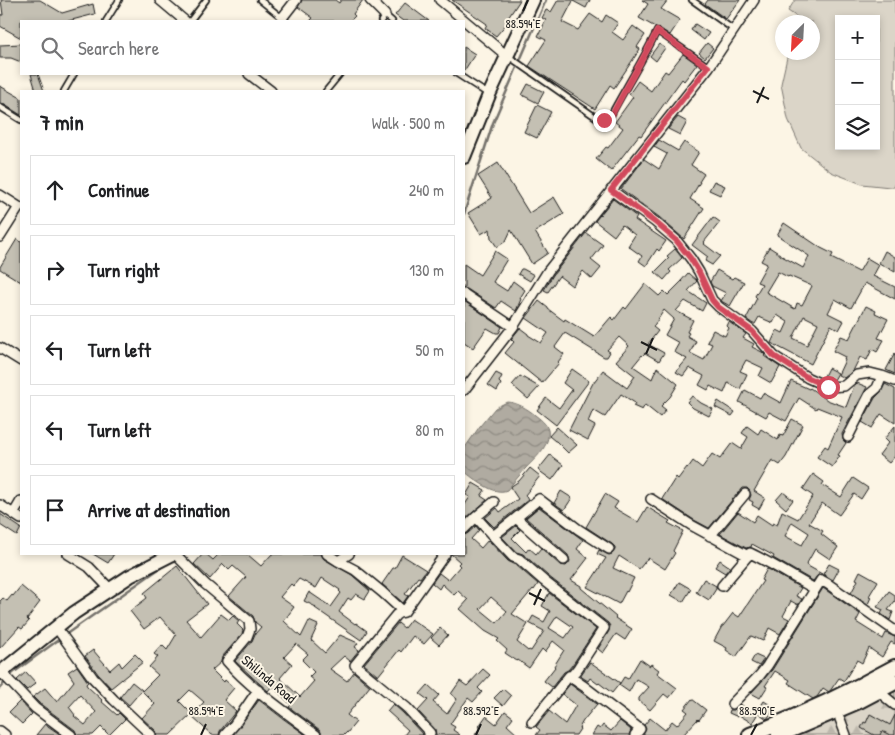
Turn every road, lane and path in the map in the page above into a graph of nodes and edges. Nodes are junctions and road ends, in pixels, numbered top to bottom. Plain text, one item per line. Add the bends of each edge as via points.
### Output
1 (119, 0) edge
2 (160, 0) edge
3 (206, 0) edge
4 (260, 0) edge
5 (296, 0) edge
6 (370, 0) edge
7 (440, 0) edge
8 (533, 0) edge
9 (692, 0) edge
10 (754, 0) edge
11 (386, 19) edge
12 (107, 20) edge
13 (184, 20) edge
14 (191, 20) edge
15 (284, 20) edge
16 (464, 20) edge
17 (465, 21) edge
18 (734, 30) junction
19 (507, 56) junction
20 (708, 67) junction
21 (73, 75) edge
22 (250, 75) edge
23 (339, 75) edge
24 (459, 75) edge
25 (65, 90) edge
26 (270, 90) edge
27 (327, 90) edge
28 (489, 95) junction
29 (0, 107) edge
30 (20, 119) edge
31 (465, 155) edge
32 (611, 190) junction
33 (0, 195) edge
34 (20, 208) edge
35 (0, 237) edge
36 (465, 295) edge
37 (513, 327) junction
38 (0, 348) edge
39 (20, 360) edge
40 (882, 376) junction
41 (895, 382) edge
42 (465, 389) edge
43 (848, 437) dead end
44 (745, 494) dead end
45 (651, 499) dead end
46 (494, 502) dead end
47 (0, 505) edge
48 (18, 516) edge
49 (476, 517) junction
50 (516, 518) junction
51 (465, 528) edge
52 (493, 536) junction
53 (710, 536) junction
54 (609, 550) dead end
55 (70, 555) edge
56 (172, 555) edge
57 (175, 555) edge
58 (329, 555) edge
59 (347, 555) edge
60 (444, 555) edge
61 (748, 556) junction
62 (564, 560) dead end
63 (338, 561) junction
64 (722, 586) dead end
65 (815, 589) junction
66 (110, 590) junction
67 (404, 612) junction
68 (56, 627) junction
69 (895, 631) edge
70 (895, 667) edge
71 (0, 672) edge
72 (570, 678) junction
73 (895, 682) edge
74 (258, 690) junction
75 (878, 691) junction
76 (732, 704) dead end
77 (895, 704) edge
78 (840, 720) dead end
79 (532, 722) dead end
80 (0, 731) edge
81 (783, 734) edge
82 (5, 735) edge
83 (71, 735) edge
84 (151, 735) edge
85 (225, 735) edge
86 (316, 735) edge
87 (429, 735) edge
88 (635, 735) edge
89 (750, 735) edge
90 (846, 735) edge

1 - 12 lane
2 - 13 street
3 - 14 lane
4 - 15 lane
5 - 15 street
6 - 11 street
7 - 16 street
8 - 19 street
9 - 18 lane
10 - 18 street
17 - 19 street
18 - 20 street
19 - 20 lane via 604,120 612,115 657,31
19 - 28 street
20 - 32 street
21 - 25 lane
22 - 26 street
23 - 27 lane
24 - 28 lane
28 - 31 street
29 - 30 lane
32 - 37 street via 548,270
32 - 40 street via 676,240 699,272 712,300 752,331 774,356 828,387 844,386 857,375 870,373
33 - 34 street
34 - 35 street
36 - 37 street
37 - 42 street
38 - 39 street
40 - 41 street
40 - 43 street
44 - 53 street
45 - 53 street
46 - 49 street
47 - 48 street
49 - 51 street
49 - 52 street
50 - 52 street
50 - 54 street via 539,499
50 - 62 street
52 - 72 street via 513,557 604,628
53 - 61 street
55 - 66 street via 89,567
56 - 66 street
57 - 74 street, Shilinda Road via 249,621 247,637 227,661
58 - 63 street
59 - 63 street
60 - 67 street
61 - 64 street
61 - 65 street via 750,553 770,562
63 - 67 street via 356,570
65 - 69 street via 821,580
65 - 76 street via 767,666
66 - 68 street
67 - 87 street via 396,615 355,666 408,708
68 - 71 street
68 - 84 street via 93,678
70 - 89 main road via 854,690
71 - 83 street via 35,708
72 - 79 street
72 - 88 street via 640,729
73 - 75 main road
74 - 85 street
74 - 86 street, Shilinda Road
75 - 77 street
75 - 81 main road
78 - 90 street
80 - 82 street

